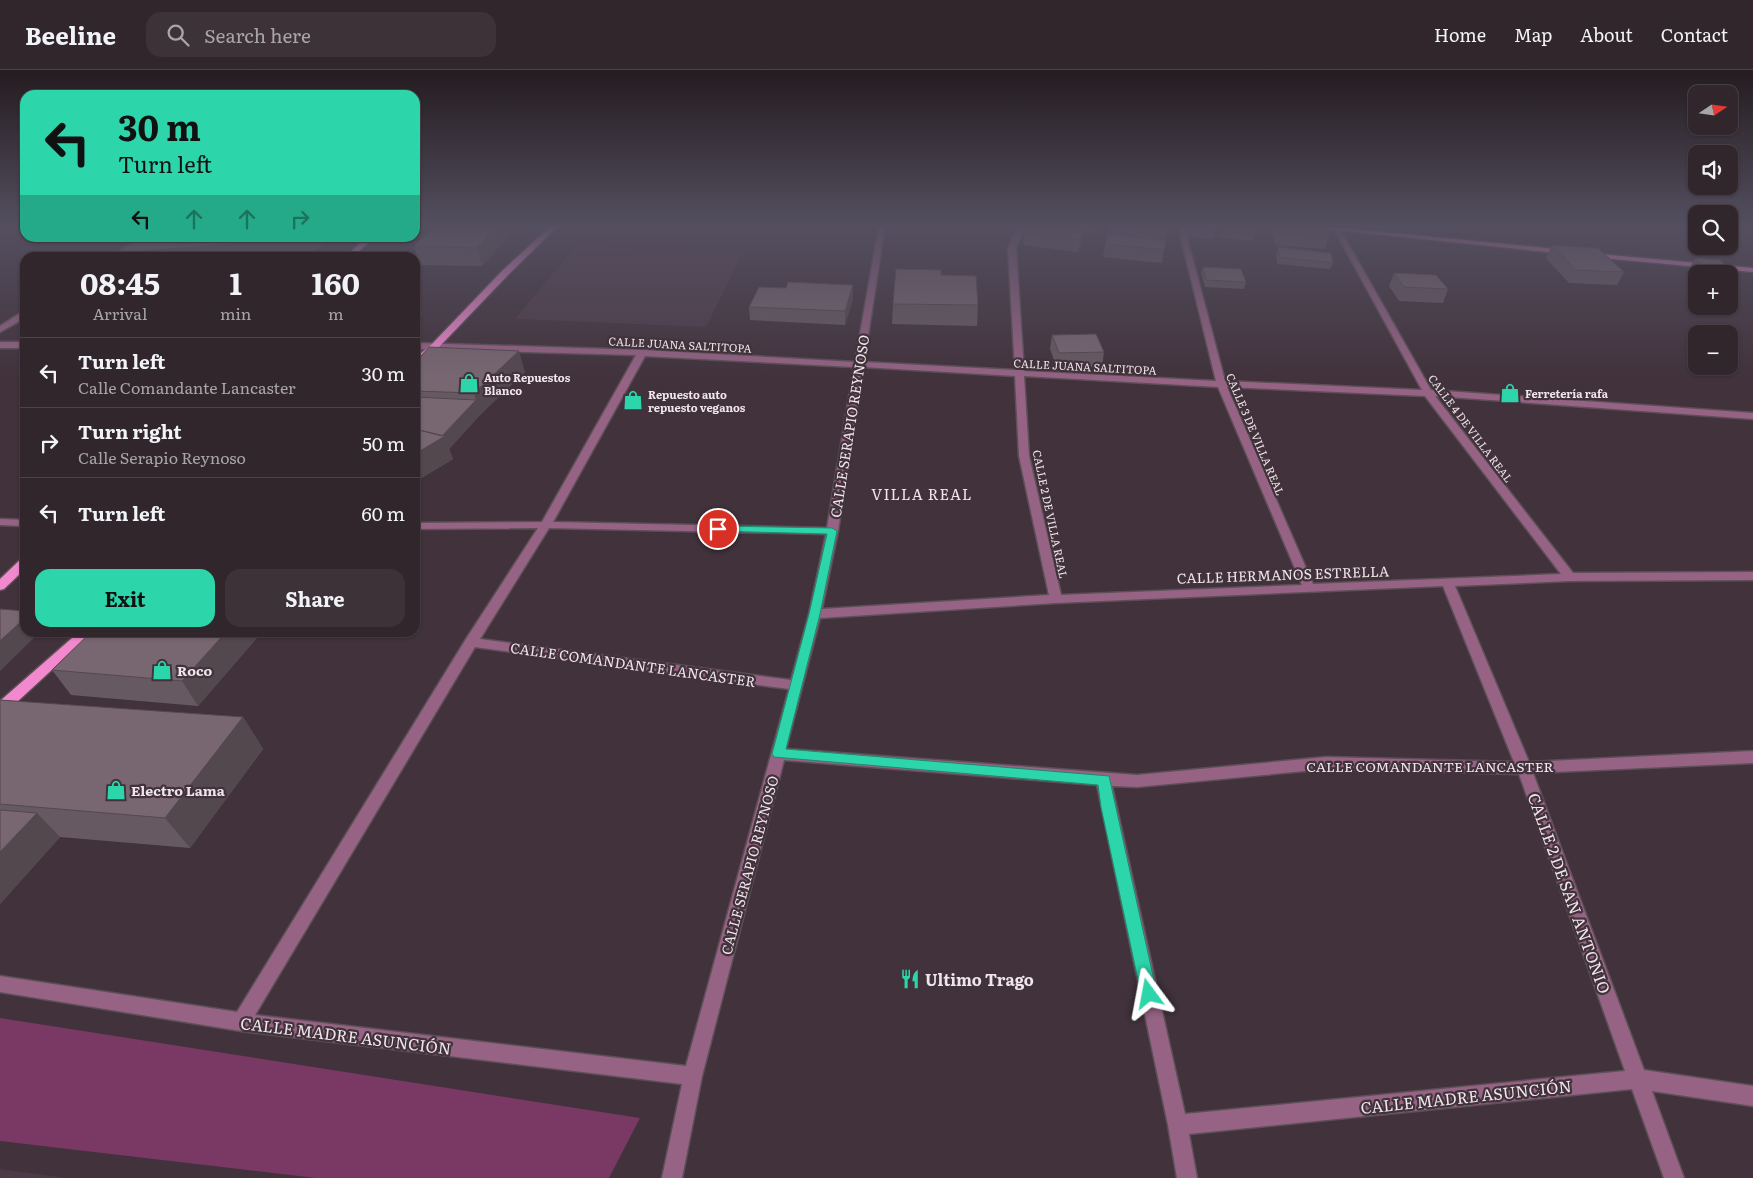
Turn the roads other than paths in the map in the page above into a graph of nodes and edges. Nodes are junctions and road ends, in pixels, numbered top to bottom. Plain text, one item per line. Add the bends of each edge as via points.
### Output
1 (501, 278) edge
2 (873, 278) edge
3 (1014, 278) edge
4 (1194, 278) edge
5 (1364, 278) edge
6 (20, 317) edge
7 (0, 330) edge
8 (0, 345) edge
9 (20, 345) edge
10 (420, 346) edge
11 (435, 346) junction
12 (642, 353) junction
13 (420, 358) edge
14 (859, 365) junction
15 (1019, 373) junction
16 (1221, 384) junction
17 (1428, 393) junction
18 (1753, 416) edge
19 (0, 522) edge
20 (20, 522) edge
21 (546, 525) junction
22 (420, 526) edge
23 (832, 531) junction
24 (20, 567) edge
25 (1753, 576) edge
26 (1570, 577) junction
27 (1447, 582) junction
28 (0, 586) edge
29 (1309, 588) junction
30 (1056, 599) junction
31 (815, 614) junction
32 (81, 637) edge
33 (471, 642) junction
34 (795, 685) junction
35 (0, 709) edge
36 (778, 754) junction
37 (1753, 757) edge
38 (1524, 768) junction
39 (1104, 780) junction
40 (0, 984) edge
41 (241, 1022) junction
42 (692, 1076) junction
43 (1638, 1079) junction
44 (1753, 1096) edge
45 (1178, 1125) junction
46 (672, 1178) edge
47 (1187, 1178) edge
48 (1674, 1178) edge

1 - 11 main road
2 - 14 street, CALLE SERAPIO REYNOSO
3 - 15 street, CALLE 2 DE VILLA REAL
4 - 16 street, CALLE 3 DE VILLA REAL
5 - 17 street, CALLE 4 DE VILLA REAL
6 - 7 street
8 - 9 street
10 - 11 street, CALLE JUANA SALTITOPA
11 - 12 street, CALLE JUANA SALTITOPA
11 - 13 main road
12 - 14 street, CALLE JUANA SALTITOPA
12 - 21 street
14 - 15 street, CALLE JUANA SALTITOPA
14 - 23 street, CALLE SERAPIO REYNOSO
15 - 16 street, CALLE JUANA SALTITOPA
15 - 30 street, CALLE 2 DE VILLA REAL via 1024,456
16 - 17 street, CALLE JUANA SALTITOPA
16 - 29 street, CALLE 3 DE VILLA REAL
17 - 18 street, CALLE JUANA SALTITOPA
17 - 26 street, CALLE 4 DE VILLA REAL
19 - 20 street
21 - 22 street
21 - 23 street
21 - 33 street
23 - 31 street, CALLE SERAPIO REYNOSO
24 - 28 main road
25 - 26 street, CALLE HERMANOS ESTRELLA
26 - 27 street, CALLE HERMANOS ESTRELLA
27 - 29 street, CALLE HERMANOS ESTRELLA
27 - 38 street, CALLE 2 DE SAN ANTONIO
29 - 30 street, CALLE HERMANOS ESTRELLA
30 - 31 street, CALLE HERMANOS ESTRELLA
31 - 34 street, CALLE SERAPIO REYNOSO
32 - 35 main road
33 - 34 street, CALLE COMANDANTE LANCASTER
33 - 41 street
34 - 36 street, CALLE SERAPIO REYNOSO
36 - 39 street, CALLE COMANDANTE LANCASTER
36 - 42 street, CALLE SERAPIO REYNOSO
37 - 38 street, CALLE COMANDANTE LANCASTER
38 - 39 street, CALLE COMANDANTE LANCASTER via 1326,763 1136,781
38 - 43 street, CALLE 2 DE SAN ANTONIO
39 - 45 street
40 - 41 street, CALLE MADRE ASUNCIÓN
41 - 42 street, CALLE MADRE ASUNCIÓN
42 - 46 street, CALLE SERAPIO REYNOSO
43 - 44 street, CALLE MADRE ASUNCIÓN
43 - 45 street, CALLE MADRE ASUNCIÓN
43 - 48 street, CALLE 2 DE SAN ANTONIO
45 - 47 street

